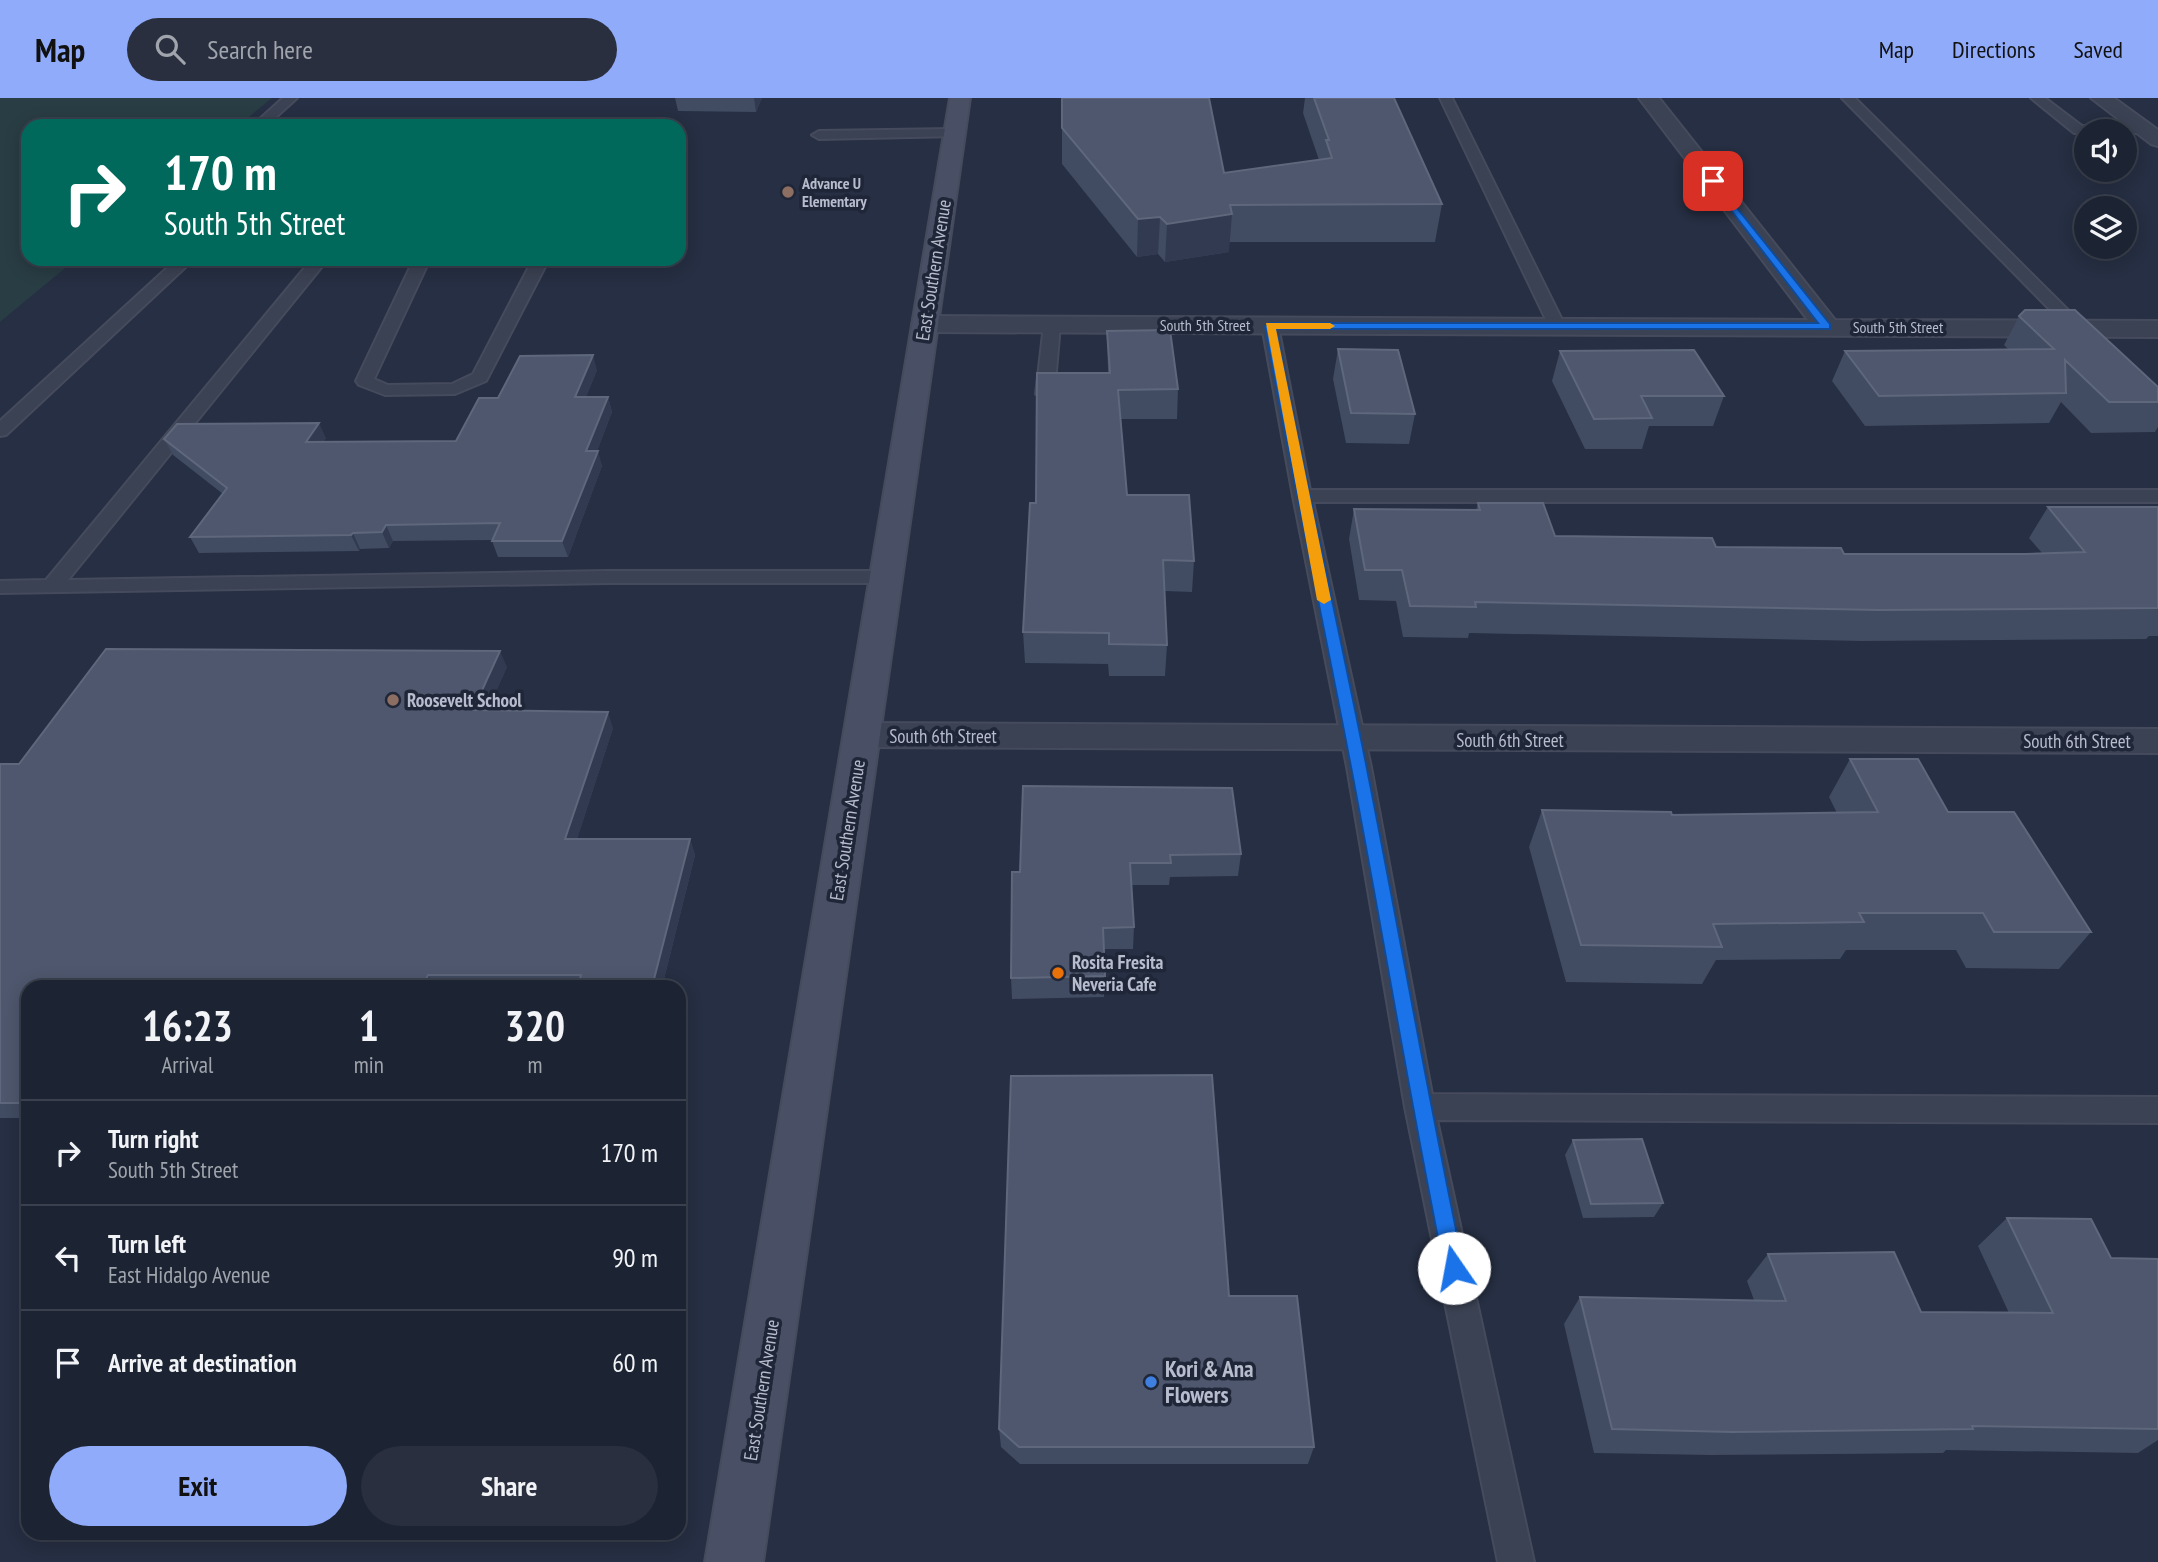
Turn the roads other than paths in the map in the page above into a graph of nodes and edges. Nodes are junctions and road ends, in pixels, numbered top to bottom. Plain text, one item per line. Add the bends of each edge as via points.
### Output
1 (291, 98) edge
2 (960, 98) edge
3 (1446, 98) edge
4 (1649, 98) edge
5 (1848, 98) edge
6 (2037, 98) edge
7 (2101, 98) edge
8 (266, 119) edge
9 (953, 133) junction
10 (819, 135) dead end
11 (2151, 135) edge
12 (178, 266) edge
13 (314, 266) edge
14 (419, 266) edge
15 (537, 266) edge
16 (925, 324) junction
17 (1052, 325) junction
18 (1270, 326) junction
19 (1557, 326) junction
20 (1826, 326) junction
21 (2078, 329) junction
22 (2155, 340) edge
23 (1045, 394) edge
24 (0, 432) edge
25 (1302, 496) junction
26 (2158, 496) edge
27 (886, 577) junction
28 (52, 586) junction
29 (0, 587) edge
30 (862, 736) junction
31 (1353, 738) junction
32 (2158, 741) edge
33 (1420, 1107) junction
34 (2158, 1110) edge
35 (734, 1562) edge
36 (1516, 1562) edge

1 - 8 lane
2 - 9 main road, East Southern Avenue
3 - 19 lane
4 - 20 street
5 - 21 lane
6 - 11 lane via 2080,130
7 - 11 street
9 - 10 lane
9 - 16 main road, East Southern Avenue
12 - 24 lane
13 - 28 lane
14 - 15 lane via 365,381 385,390 455,389 480,377
16 - 17 street, South 5th Street
16 - 27 main road, East Southern Avenue
17 - 18 street, South 5th Street
17 - 23 lane
18 - 19 street, South 5th Street
18 - 25 lane
19 - 20 street, South 5th Street
20 - 21 street, South 5th Street
21 - 22 street, South 5th Street via 2126,329
25 - 26 lane
25 - 31 lane
27 - 28 lane
27 - 30 main road, East Southern Avenue
28 - 29 lane
30 - 31 street, South 6th Street
30 - 35 main road, East Southern Avenue
31 - 32 street, South 6th Street
31 - 33 lane
33 - 34 lane
33 - 36 lane

